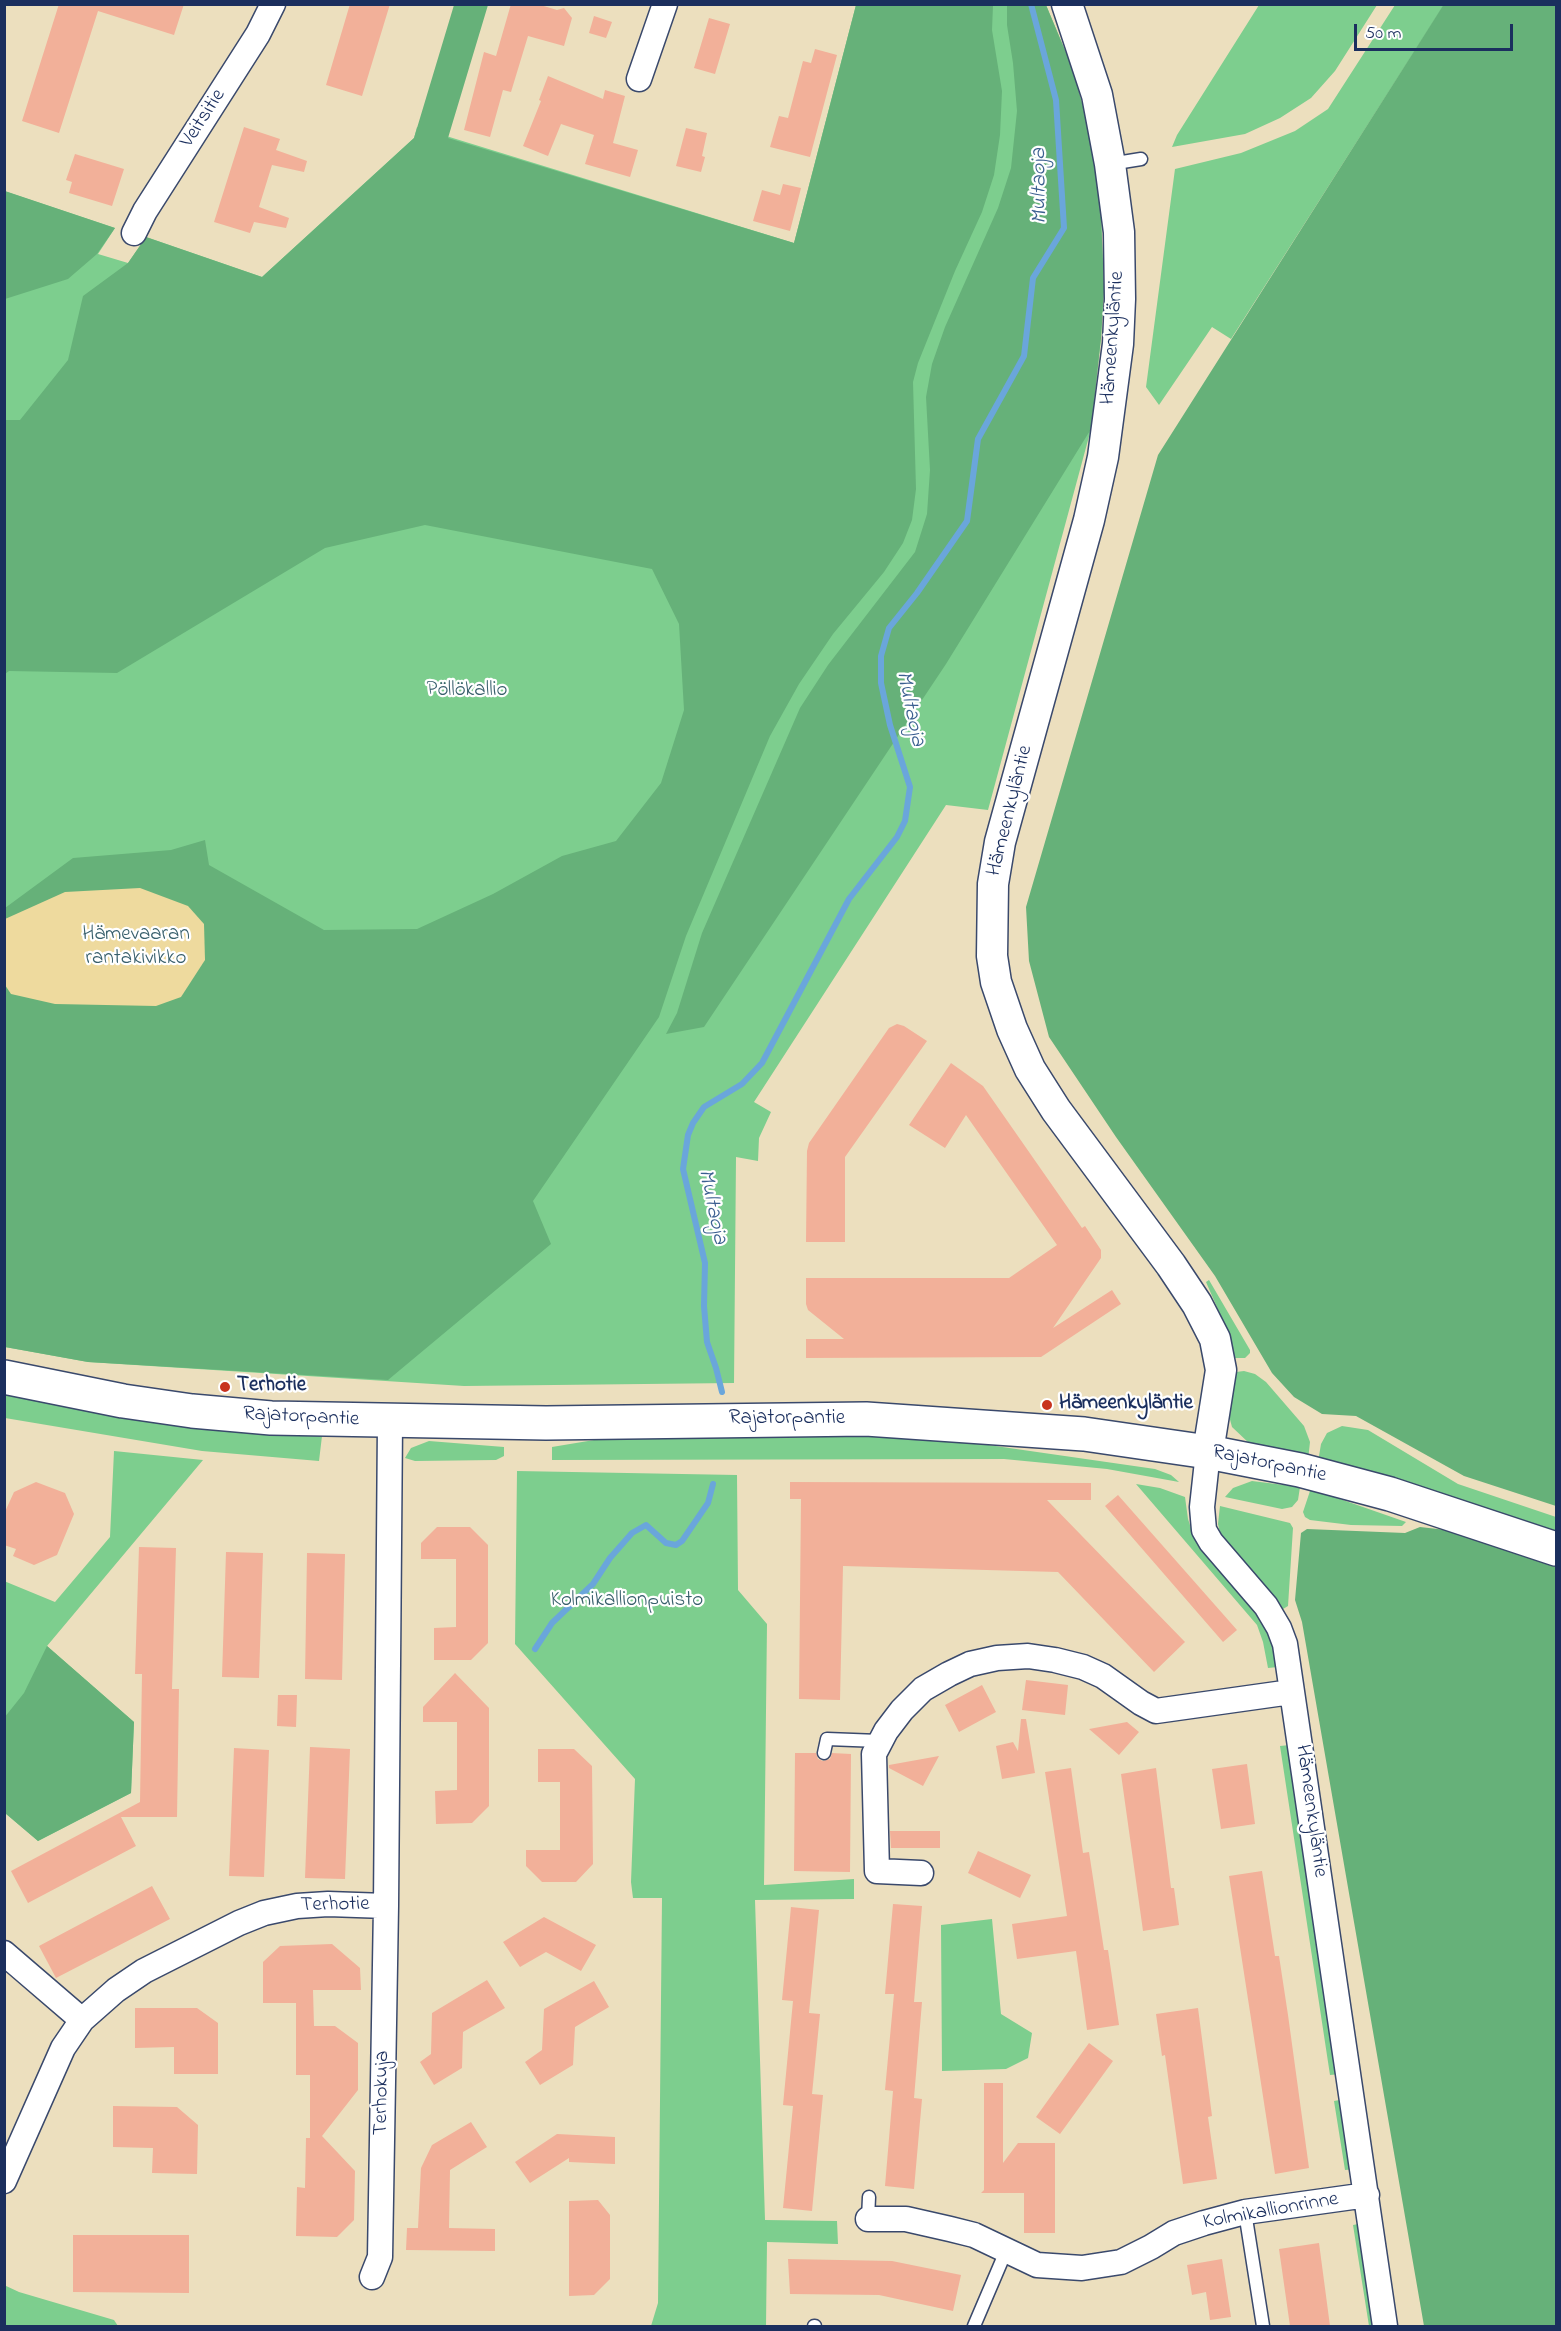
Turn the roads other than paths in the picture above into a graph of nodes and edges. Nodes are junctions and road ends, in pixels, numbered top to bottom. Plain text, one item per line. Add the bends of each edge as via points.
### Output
1 (273, 4) edge
2 (665, 4) edge
3 (1067, 4) edge
4 (639, 79) dead end
5 (1141, 159) dead end
6 (1110, 164) junction
7 (134, 233) dead end
8 (4, 1377) edge
9 (390, 1422) junction
10 (1208, 1452) junction
11 (1557, 1549) edge
12 (1291, 1692) junction
13 (879, 1741) junction
14 (824, 1753) dead end
15 (921, 1873) dead end
16 (386, 1906) junction
17 (4, 1953) edge
18 (82, 2020) junction
19 (4, 2181) edge
20 (1367, 2195) junction
21 (868, 2208) dead end
22 (1245, 2212) junction
23 (1006, 2251) junction
24 (372, 2277) dead end
25 (974, 2326) edge
26 (1263, 2326) edge
27 (1385, 2326) edge

1 - 7 street, Veitsitie
2 - 4 street
3 - 6 street, Hämeenkyläntie via 1097,95
5 - 6 lane
6 - 10 street, Hämeenkyläntie via 1119,232 1120,299 1113,392 1089,520 1000,842 993,884 992,956 996,982 1030,1069 1171,1265 1215,1339 1221,1370
8 - 9 main road, Rajatorpantie via 81,1394 192,1411
9 - 10 main road, Rajatorpantie via 866,1419 1084,1434
9 - 16 street, Terhotie
10 - 11 main road, Rajatorpantie via 1300,1470 1390,1494
10 - 12 street, Hämeenkyläntie via 1202,1507 1204,1530 1273,1616 1285,1644
12 - 13 street via 1156,1711 1083,1667 1028,1656 997,1658 970,1664 923,1689
12 - 20 street, Hämeenkyläntie
13 - 14 lane via 827,1739
13 - 15 street via 874,1754 877,1871
16 - 18 street, Terhotie via 297,1905 264,1913 144,1971
16 - 24 street, Terhokuja via 380,2257
17 - 18 street
18 - 19 street, Terhotie via 63,2048
20 - 22 street, Kolmikallionrinne
20 - 27 street, Hämeenkyläntie
21 - 23 street, Kolmikallionrinne via 974,2235
22 - 23 street, Kolmikallionrinne via 1174,2233 1121,2262 1065,2268 1037,2265
22 - 26 lane
23 - 25 lane

